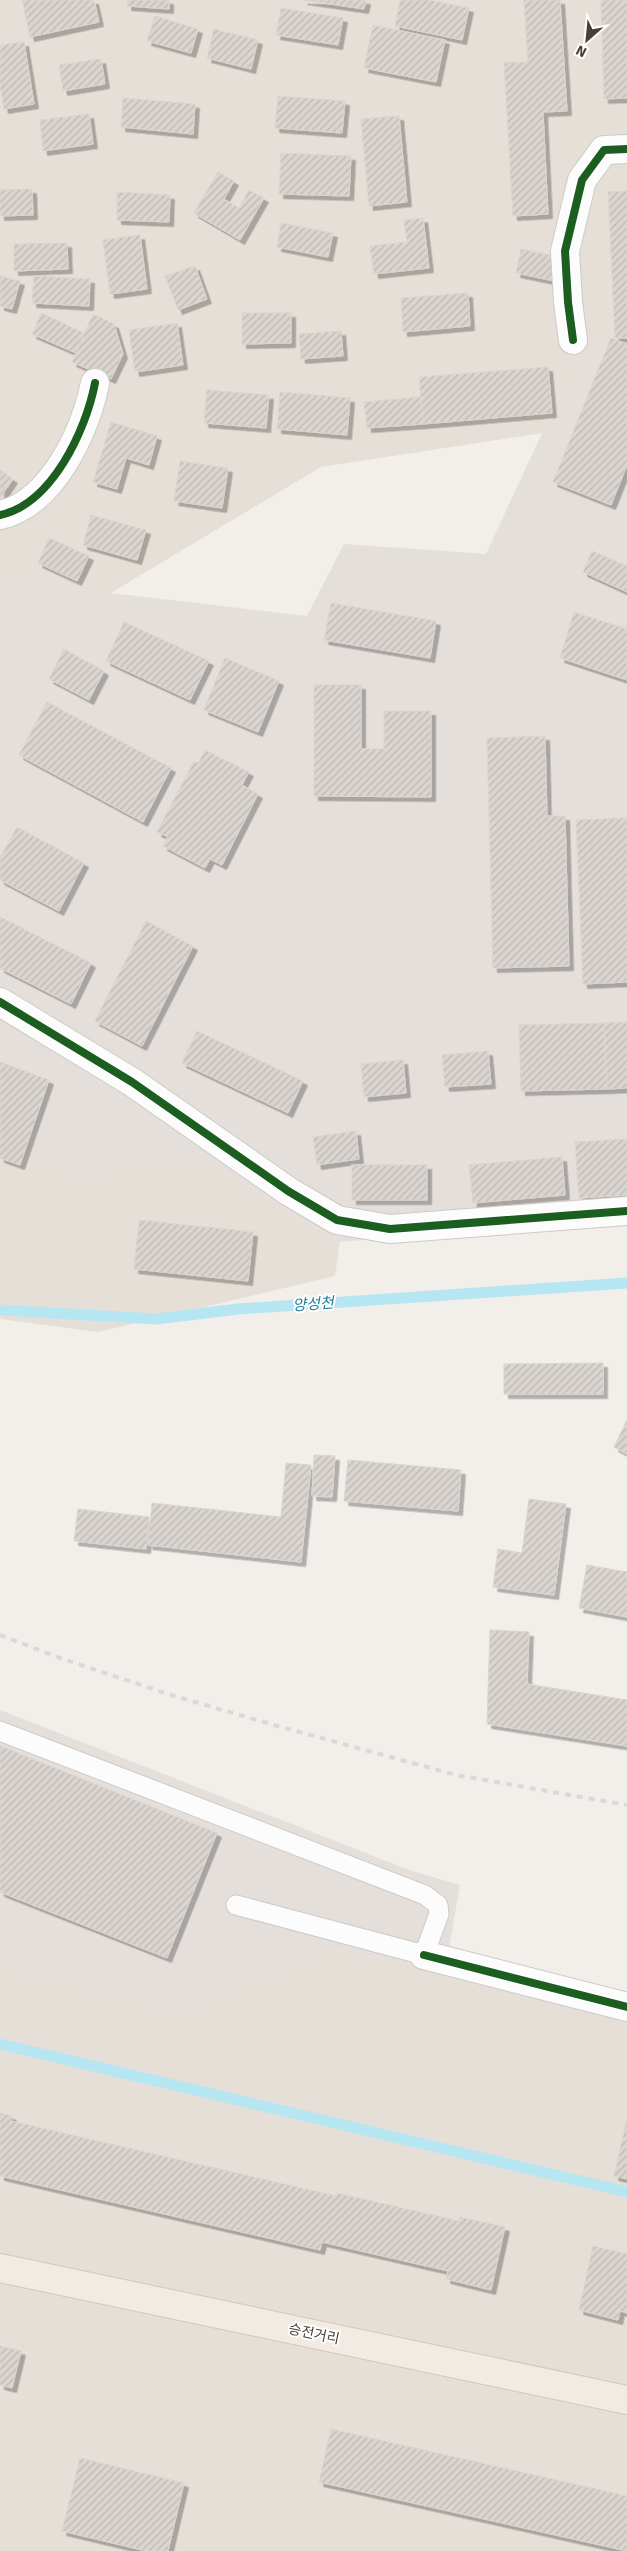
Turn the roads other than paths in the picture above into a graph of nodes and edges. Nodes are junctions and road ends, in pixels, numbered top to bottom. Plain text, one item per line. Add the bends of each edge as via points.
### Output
1 (627, 149) edge
2 (573, 340) dead end
3 (96, 384) dead end
4 (0, 514) edge
5 (0, 1002) edge
6 (627, 1211) edge
7 (0, 1731) edge
8 (236, 1905) dead end
9 (424, 1955) junction
10 (627, 2007) edge
11 (0, 2268) edge
12 (627, 2400) edge

1 - 2 street via 604,150 582,180 565,251
3 - 4 street via 91,406 67,460 36,497 8,513
5 - 6 street via 132,1082 288,1191 337,1220 390,1228
7 - 9 lane via 424,1895 438,1905 439,1914
8 - 9 lane
9 - 10 street
11 - 12 main road, 승전거리

